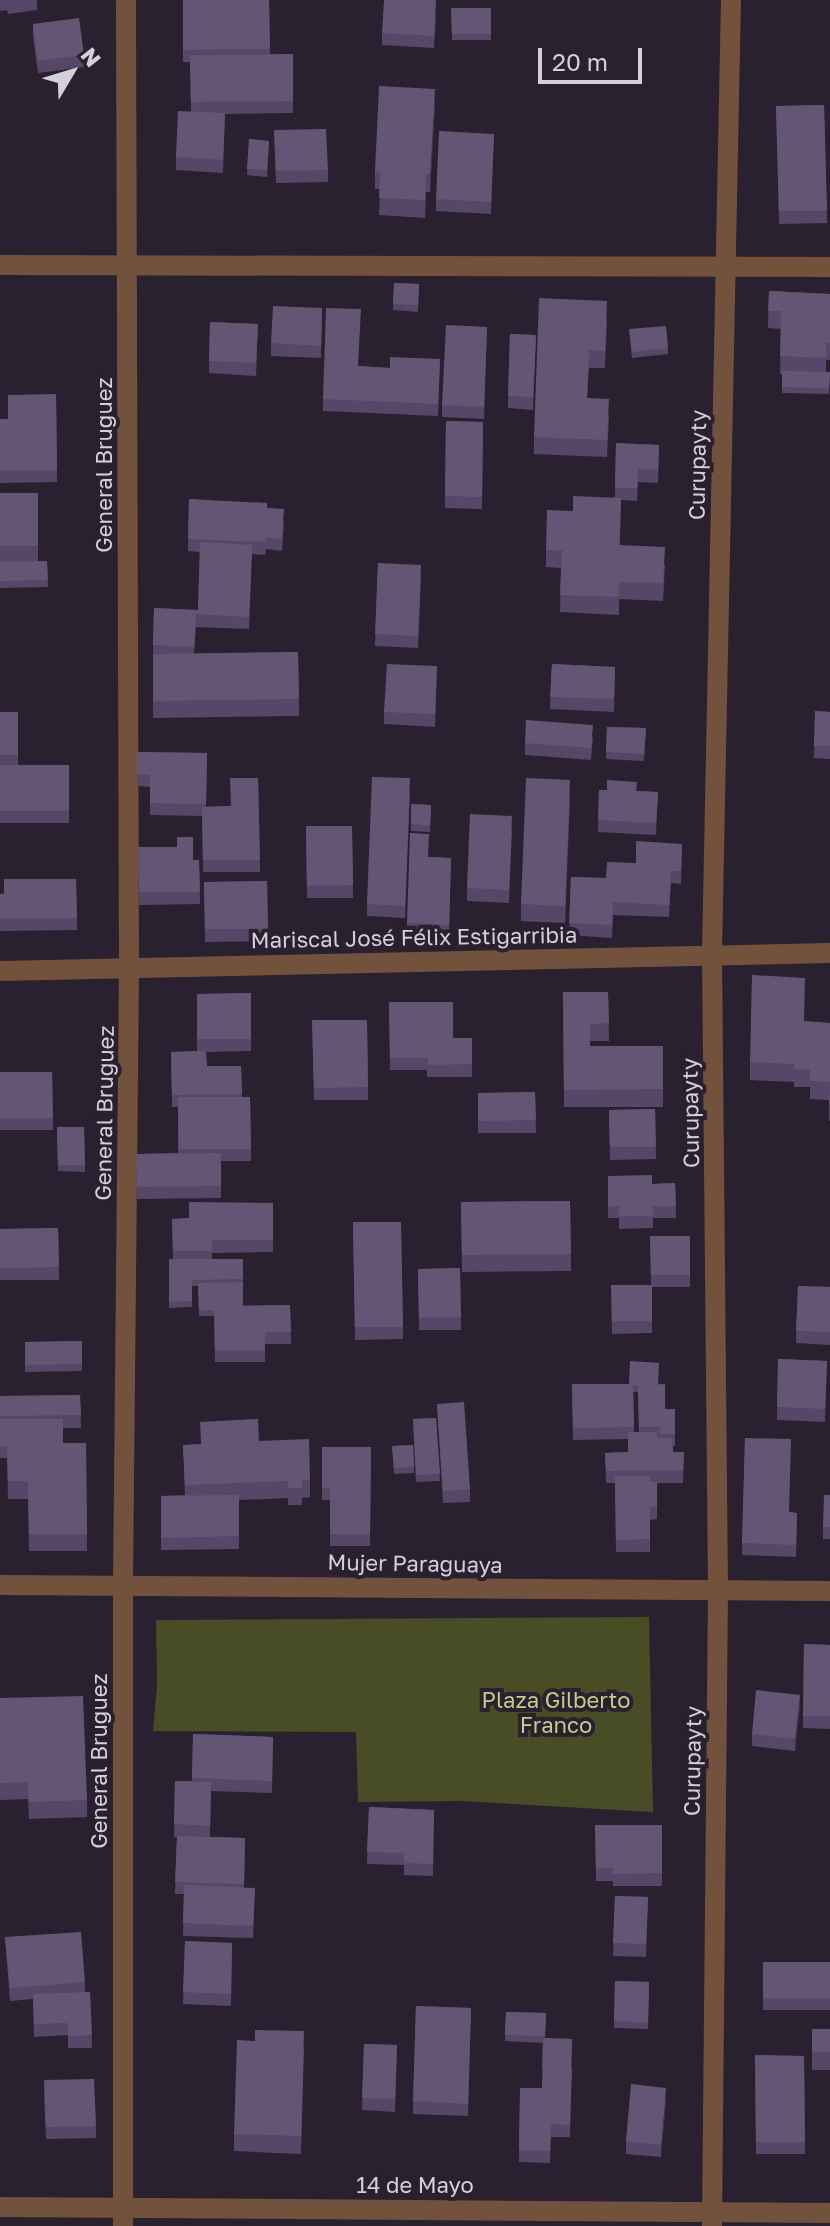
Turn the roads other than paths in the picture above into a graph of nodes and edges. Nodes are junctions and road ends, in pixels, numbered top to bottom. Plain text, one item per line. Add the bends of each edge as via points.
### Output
1 (126, 0) edge
2 (731, 0) edge
3 (0, 265) edge
4 (128, 267) junction
5 (724, 267) junction
6 (830, 267) edge
7 (712, 953) junction
8 (830, 953) edge
9 (129, 968) junction
10 (0, 971) edge
11 (123, 1584) junction
12 (0, 1585) edge
13 (718, 1590) junction
14 (830, 1591) edge
15 (0, 2207) edge
16 (830, 2213) edge
17 (123, 2216) edge
18 (712, 2219) edge

1 - 4 street, General Bruguez
2 - 5 street, Curupayty
3 - 4 street
4 - 5 street
4 - 9 street, General Bruguez
5 - 6 street
5 - 7 street, Curupayty
7 - 8 street, Mariscal José Félix Estigarribia
7 - 9 street, Mariscal José Félix Estigarribia
7 - 13 street, Curupayty
9 - 10 street, Mariscal José Félix Estigarribia
9 - 11 street, General Bruguez
11 - 12 street, Mujer Paraguaya
11 - 13 street, Mujer Paraguaya
11 - 17 street, General Bruguez
13 - 14 street, Mujer Paraguaya
13 - 18 street, Curupayty
15 - 17 street, 14 de Mayo
16 - 18 street, 14 de Mayo
17 - 18 street, 14 de Mayo

